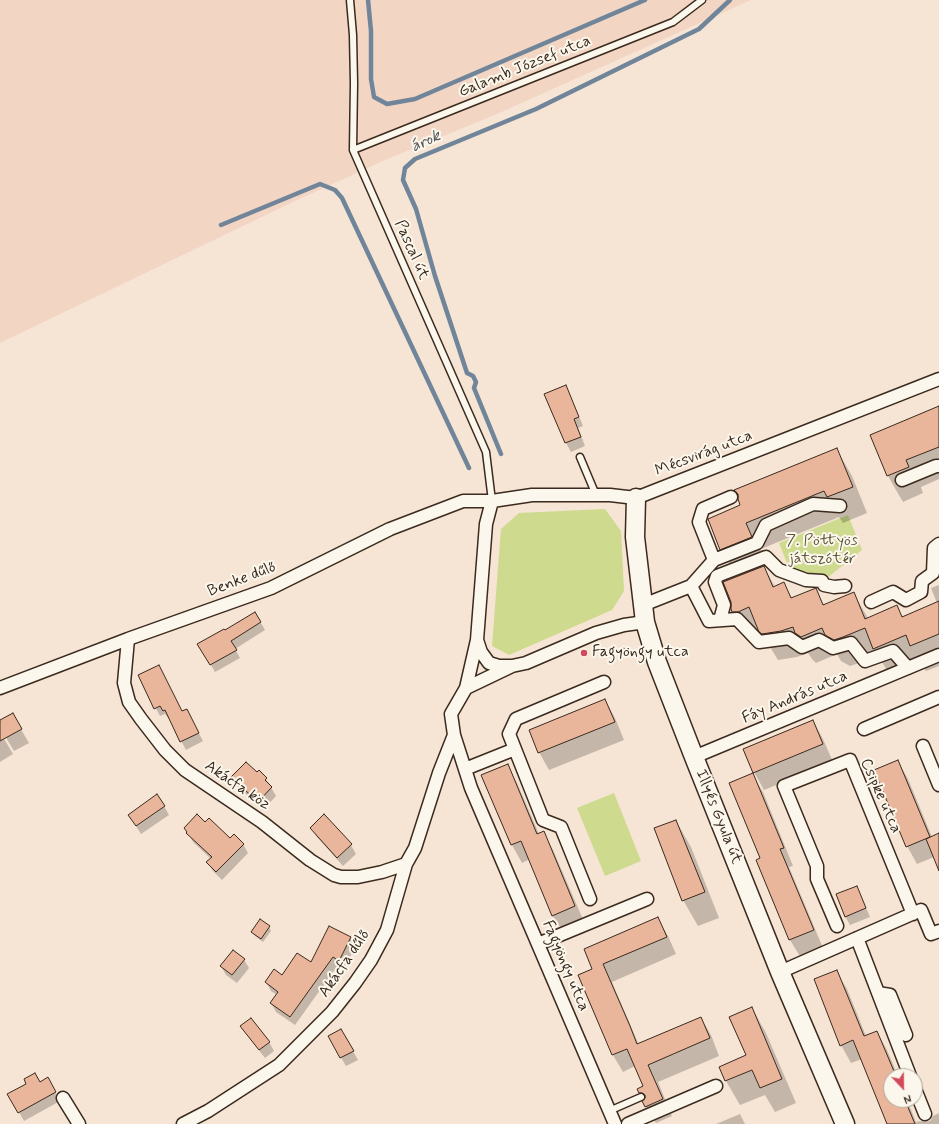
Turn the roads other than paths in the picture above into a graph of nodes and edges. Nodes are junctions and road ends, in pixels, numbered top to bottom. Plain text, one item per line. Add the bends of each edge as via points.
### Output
1 (350, 0) edge
2 (702, 0) edge
3 (353, 150) junction
4 (939, 379) edge
5 (580, 457) dead end
6 (939, 466) edge
7 (902, 480) dead end
8 (596, 495) junction
9 (731, 497) dead end
10 (636, 498) junction
11 (492, 501) junction
12 (840, 506) dead end
13 (939, 544) edge
14 (714, 560) junction
15 (690, 586) junction
16 (845, 586) dead end
17 (871, 602) dead end
18 (644, 614) junction
19 (720, 620) junction
20 (128, 639) junction
21 (477, 640) junction
22 (939, 655) edge
23 (512, 666) junction
24 (908, 668) junction
25 (604, 682) dead end
26 (0, 688) edge
27 (466, 688) junction
28 (939, 697) edge
29 (864, 729) dead end
30 (454, 735) junction
31 (923, 746) dead end
32 (515, 749) junction
33 (694, 757) junction
34 (465, 768) junction
35 (939, 785) edge
36 (406, 864) junction
37 (590, 899) dead end
38 (647, 899) dead end
39 (913, 914) junction
40 (837, 926) dead end
41 (939, 931) edge
42 (857, 938) junction
43 (538, 944) junction
44 (780, 972) junction
45 (878, 993) junction
46 (906, 1035) dead end
47 (907, 1068) edge
48 (716, 1086) dead end
49 (641, 1097) dead end
50 (63, 1098) dead end
51 (923, 1108) edge
52 (609, 1111) junction
53 (925, 1114) dead end
54 (79, 1124) edge
55 (183, 1124) edge
56 (615, 1124) edge
57 (628, 1124) edge
58 (845, 1124) edge

1 - 3 lane, Pascal út via 353,43
2 - 3 lane, Galamb József utca via 673,22
3 - 11 lane, Pascal út via 486,452
4 - 10 street, Mécsvirág utca
5 - 8 lane
6 - 7 street
8 - 10 street, Mécsvirág utca
8 - 11 street, Mécsvirág utca via 532,495
9 - 14 street via 703,509 700,522
10 - 18 street, Illyés Gyula út via 635,536
11 - 20 street, Benke dűlő via 463,500 390,529 271,588
11 - 21 street, Fagyöngy utca via 486,524
12 - 14 street via 813,504 766,525 757,543
13 - 17 street via 934,548 933,572 922,581 921,592 906,600 893,592
14 - 15 street
15 - 18 street
15 - 19 street, Fáy András utca via 709,621
16 - 19 street via 834,588 824,585 822,581 806,580 779,570 766,557 717,576 715,582 724,605
18 - 23 street via 624,626 596,633 526,663
18 - 33 street, Illyés Gyula út via 657,662
19 - 24 street, Fáy András utca via 737,619 759,642 789,638 802,647 819,640 833,648 851,643 865,661 893,650
20 - 26 street, Benke dűlő
20 - 36 street, Akácfa köz via 124,683 129,702 165,750 185,770 334,875 358,877
21 - 23 street via 481,652 489,663
21 - 27 street, Fagyöngy utca
22 - 24 street, Fáy András utca
23 - 27 street
24 - 33 street, Fáy András utca
25 - 32 street via 516,719 509,734
27 - 30 street, Fagyöngy utca via 451,714
28 - 29 street
30 - 34 street, Fagyöngy utca
30 - 36 street, Akácfa dűlő via 415,848
31 - 35 street
32 - 34 street
32 - 37 street via 544,820 561,828
33 - 44 street, Illyés Gyula út
34 - 43 street, Fagyöngy utca via 471,788
36 - 55 street, Akácfa dűlő via 387,930 371,960 332,1012 279,1065 208,1111
38 - 43 street
39 - 40 street, Csipke utca via 850,760 784,786 817,866 817,879
39 - 41 street via 922,910 932,934
39 - 42 street
42 - 44 street
42 - 45 street
43 - 52 street, Fagyöngy utca
44 - 58 street, Illyés Gyula út
45 - 46 street via 890,995
45 - 47 street
48 - 57 street
49 - 52 lane
50 - 54 street
51 - 53 street
52 - 56 street, Fagyöngy utca

